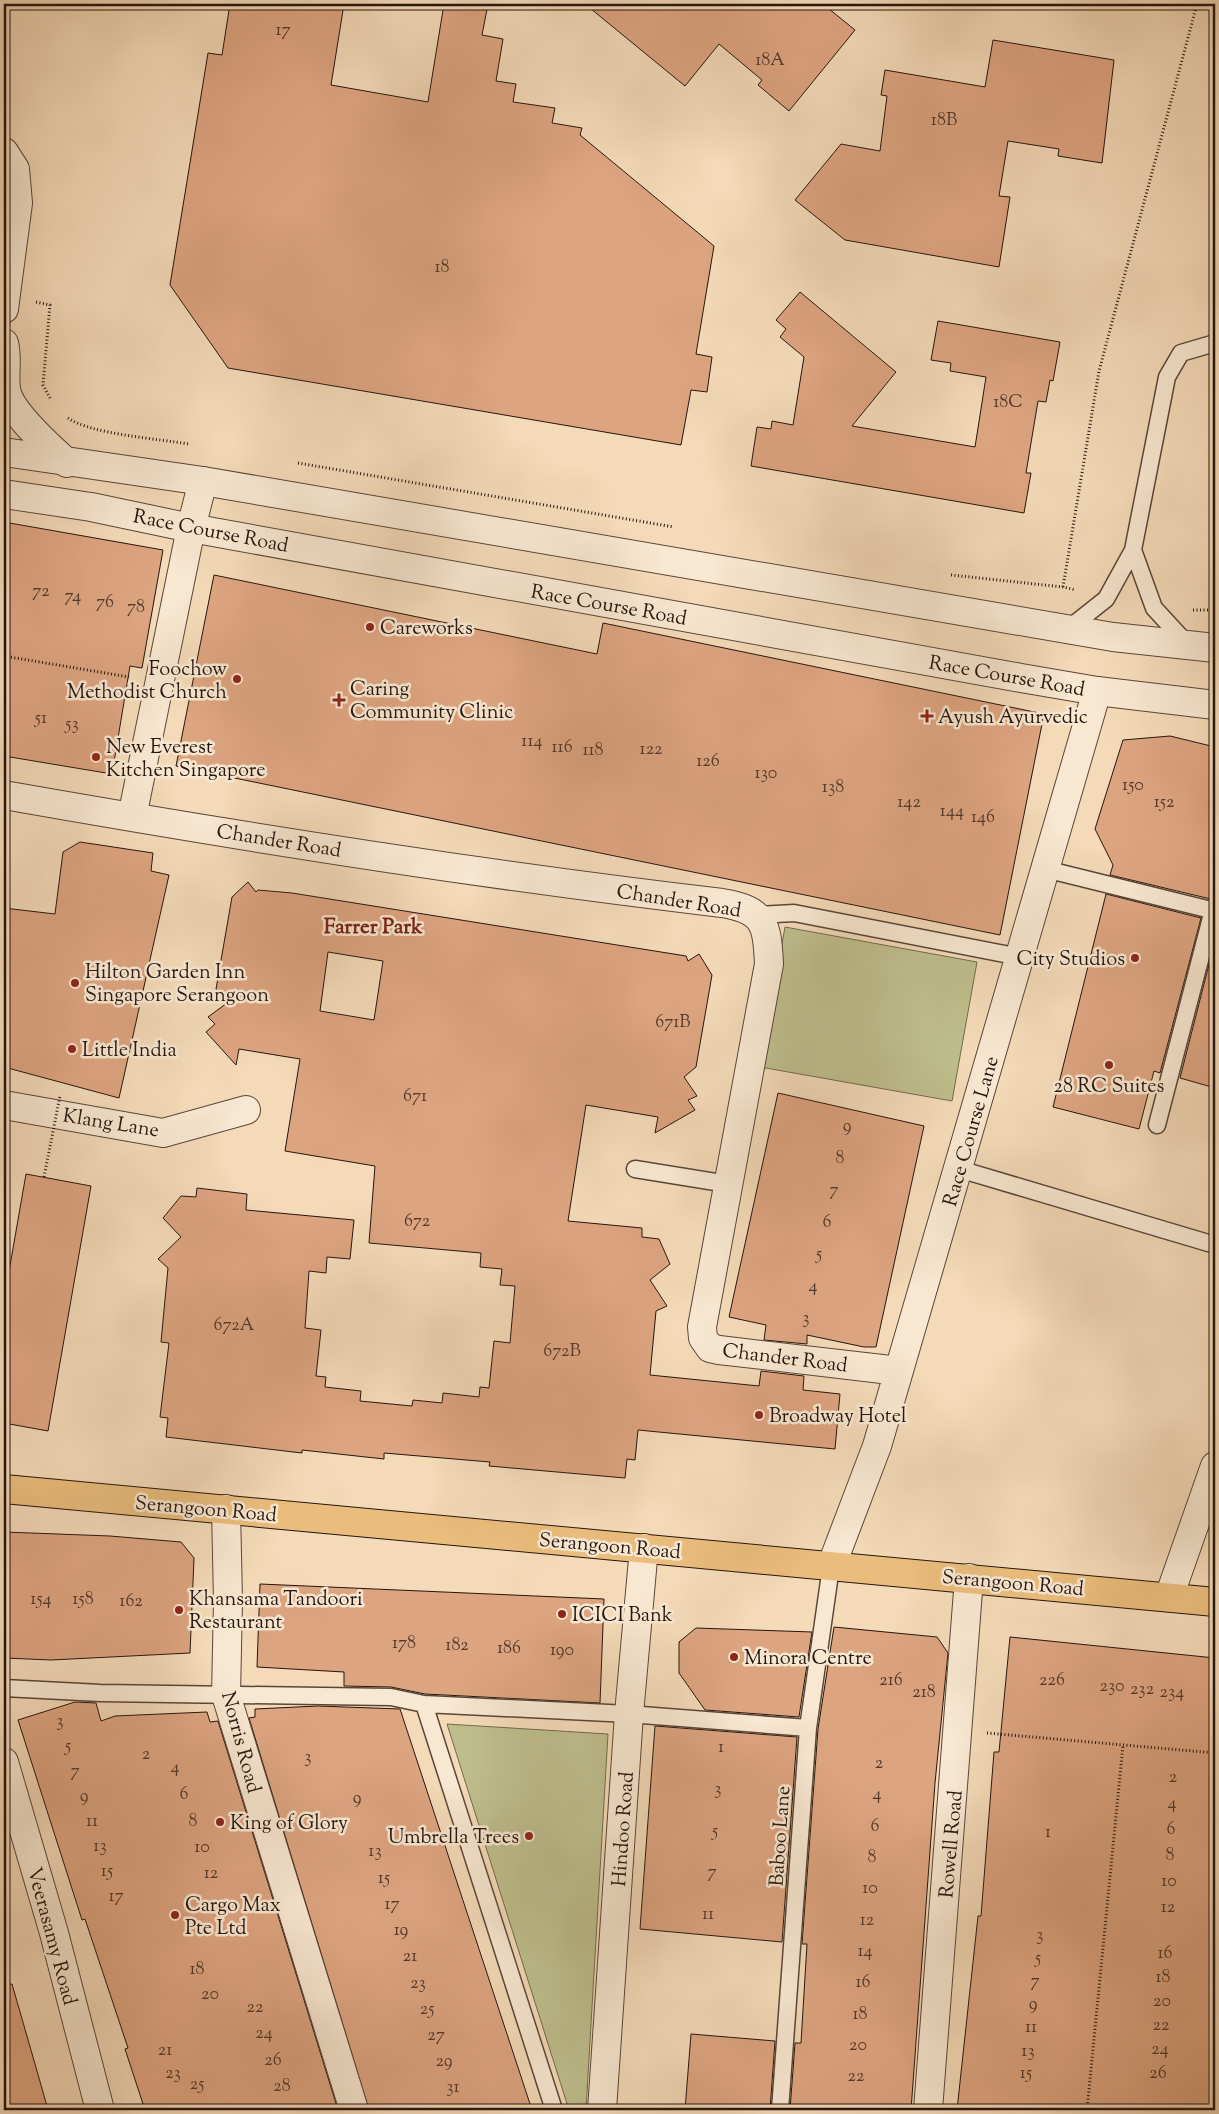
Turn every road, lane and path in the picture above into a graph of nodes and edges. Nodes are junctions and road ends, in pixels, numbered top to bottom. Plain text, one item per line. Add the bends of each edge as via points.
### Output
1 (1197, 4) edge
2 (4, 152) edge
3 (5, 303) edge
4 (4, 343) edge
5 (1215, 343) edge
6 (55, 408) dead end
7 (62, 413) dead end
8 (196, 446) dead end
9 (4, 452) edge
10 (294, 462) dead end
11 (67, 463) junction
12 (203, 481) junction
13 (4, 482) edge
14 (4, 494) edge
15 (38, 499) junction
16 (191, 528) junction
17 (677, 528) dead end
18 (1133, 550) junction
19 (949, 574) dead end
20 (1063, 587) junction
21 (1106, 599) junction
22 (1154, 608) junction
23 (1215, 610) edge
24 (1068, 629) junction
25 (1188, 645) junction
26 (1215, 648) edge
27 (4, 656) edge
28 (159, 682) junction
29 (1097, 691) junction
30 (1215, 705) edge
31 (4, 795) edge
32 (132, 818) junction
33 (1045, 869) junction
34 (1214, 911) edge
35 (757, 915) junction
36 (1020, 957) junction
37 (60, 1096) dead end
38 (4, 1105) edge
39 (246, 1110) dead end
40 (1157, 1125) dead end
41 (635, 1169) dead end
42 (959, 1169) junction
43 (44, 1177) dead end
44 (728, 1184) junction
45 (1215, 1246) edge
46 (898, 1370) junction
47 (1215, 1466) edge
48 (4, 1489) edge
49 (226, 1509) junction
50 (644, 1548) junction
51 (831, 1567) junction
52 (969, 1578) junction
53 (1169, 1597) junction
54 (1215, 1602) edge
55 (4, 1688) edge
56 (226, 1695) junction
57 (424, 1704) junction
58 (629, 1714) junction
59 (808, 1728) junction
60 (959, 1731) junction
61 (1123, 1746) junction
62 (1215, 1753) edge
63 (4, 1762) edge
64 (100, 2110) edge
65 (354, 2110) edge
66 (554, 2110) edge
67 (602, 2110) edge
68 (780, 2110) edge
69 (928, 2110) edge
70 (1087, 2110) edge

1 - 20 path via 1099,371
2 - 3 street via 15,169 18,203
3 - 6 path via 50,305 43,385
4 - 11 street via 7,354 6,390 16,410
5 - 18 lane via 1181,353 1167,377
7 - 8 path via 74,422 97,429
9 - 11 street
10 - 17 path
11 - 12 street
12 - 16 street
12 - 24 street
13 - 15 street
14 - 15 street, Race Course Road
15 - 16 street, Race Course Road
16 - 28 street
16 - 29 street, Race Course Road
18 - 21 lane
18 - 22 lane
19 - 20 path
20 - 21 path
21 - 24 lane
22 - 23 path
22 - 25 lane
24 - 25 street via 1131,640
25 - 26 street
27 - 28 path
28 - 32 street
29 - 30 street, Race Course Road
29 - 33 street, Race Course Lane
31 - 32 street, Chander Road
32 - 35 street, Chander Road via 426,863 722,903 740,906
33 - 34 lane
33 - 36 street, Race Course Lane
34 - 40 lane
35 - 36 lane via 794,913
35 - 44 street, Chander Road via 768,936 769,964
36 - 42 street, Race Course Lane
37 - 43 path, bridge
38 - 39 street, Klang Lane via 163,1133
41 - 44 lane
42 - 45 lane
42 - 46 street, Race Course Lane
44 - 46 street, Chander Road via 702,1327 703,1338 710,1348
46 - 51 street, Race Course Lane via 878,1446
47 - 53 street
48 - 49 main road, Serangoon Road
49 - 50 main road, Serangoon Road
49 - 56 street, Norris Road
50 - 51 main road, Serangoon Road
50 - 58 street, Hindoo Road
51 - 52 main road, Serangoon Road
51 - 59 lane, Baboo Lane
52 - 53 main road, Serangoon Road
52 - 60 street, Rowell Road
53 - 54 main road, Serangoon Road
55 - 56 lane
56 - 57 lane via 391,1697
56 - 65 street, Norris Road
57 - 58 lane
57 - 66 lane
58 - 59 lane
58 - 67 street, Hindoo Road
59 - 68 lane, Baboo Lane
60 - 61 path
60 - 69 street, Rowell Road
61 - 62 path
61 - 70 path
63 - 64 street, Veerasamy Road via 54,1933

